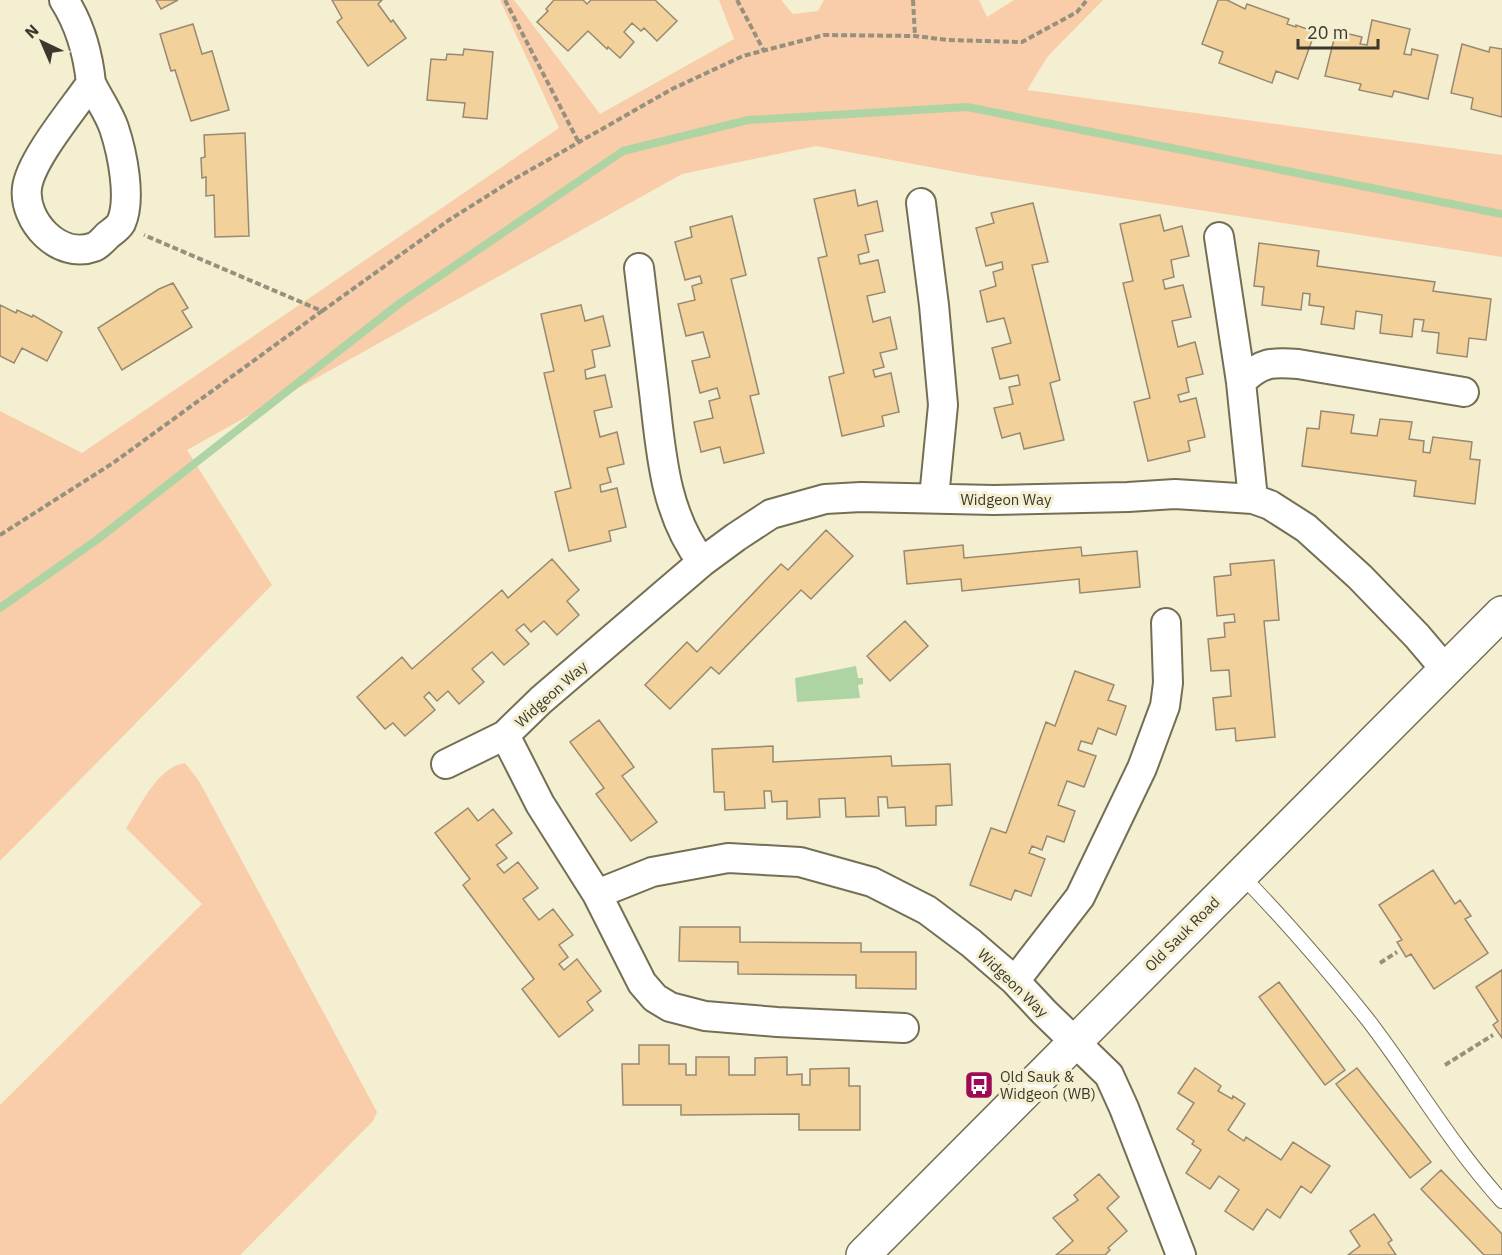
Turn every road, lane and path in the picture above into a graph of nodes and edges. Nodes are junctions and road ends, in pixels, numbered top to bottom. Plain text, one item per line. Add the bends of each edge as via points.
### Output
1 (64, 0) edge
2 (505, 0) edge
3 (737, 0) edge
4 (913, 0) edge
5 (1087, 0) edge
6 (915, 36) junction
7 (764, 51) junction
8 (91, 83) junction
9 (578, 141) junction
10 (921, 202) dead end
11 (120, 225) junction
12 (1219, 237) dead end
13 (639, 268) dead end
14 (322, 311) junction
15 (1241, 382) junction
16 (1464, 392) dead end
17 (934, 498) junction
18 (1253, 499) junction
19 (0, 535) edge
20 (702, 562) junction
21 (1502, 613) edge
22 (1166, 623) dead end
23 (1445, 669) junction
24 (506, 735) junction
25 (446, 764) dead end
26 (1241, 875) junction
27 (597, 894) junction
28 (1397, 952) dead end
29 (1380, 963) dead end
30 (1015, 981) junction
31 (904, 1028) dead end
32 (1493, 1035) dead end
33 (1074, 1042) junction
34 (1445, 1065) dead end
35 (1502, 1201) edge
36 (863, 1255) edge
37 (1181, 1255) edge

1 - 8 street via 88,58
2 - 9 path
3 - 7 path
4 - 6 path
5 - 6 path via 1077,12 1022,42
6 - 7 path via 824,35
7 - 9 path via 743,56 672,89
8 - 11 street via 114,127 125,177
8 - 11 street via 33,165 26,204 43,233 77,249 96,247
9 - 14 path via 449,220
10 - 17 street via 943,405
11 - 14 path
12 - 15 street
13 - 20 street via 668,495 690,546
14 - 19 path via 113,463
15 - 16 street via 1253,370 1271,362 1298,363
15 - 18 street
17 - 18 street, Widgeon Way via 1005,500 1175,494
17 - 20 street, Widgeon Way via 825,500 771,514
18 - 23 street, Widgeon Way via 1306,528 1360,577
20 - 24 street, Widgeon Way via 541,700
21 - 23 street, Old Sauk Road
22 - 30 street via 1165,706 1142,768 1080,897
23 - 26 street, Old Sauk Road
24 - 25 street
24 - 27 street, Widgeon Way via 540,804
26 - 33 street, Old Sauk Road
26 - 35 lane via 1276,910 1368,1021 1451,1139
27 - 30 street, Widgeon Way via 652,872 686,864 728,858 800,862 872,882 927,910
27 - 31 street via 642,983 670,1007 705,1016
28 - 29 path
30 - 33 street, Widgeon Way
32 - 34 path
33 - 36 street, Old Sauk Road
33 - 37 street, Widgeon Way via 1108,1075

